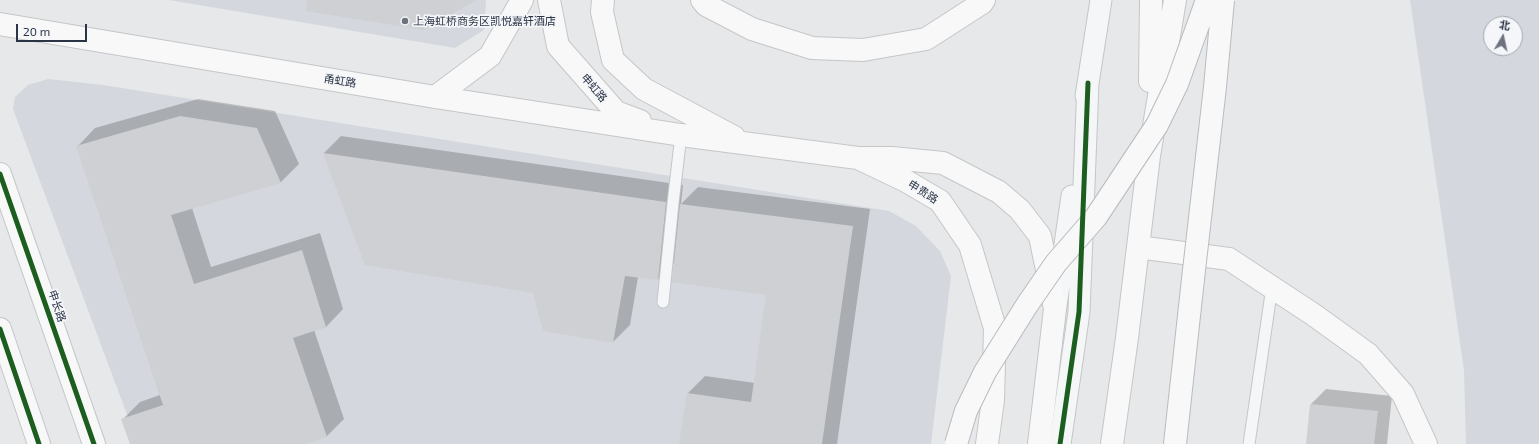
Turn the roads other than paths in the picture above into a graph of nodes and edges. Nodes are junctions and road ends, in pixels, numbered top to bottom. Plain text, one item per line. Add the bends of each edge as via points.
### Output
1 (522, 0) edge
2 (549, 0) edge
3 (603, 0) edge
4 (702, 0) edge
5 (984, 0) edge
6 (1101, 0) edge
7 (1151, 0) edge
8 (1175, 0) edge
9 (1207, 0) edge
10 (1223, 0) edge
11 (0, 24) edge
12 (1088, 83) junction
13 (435, 97) junction
14 (681, 135) junction
15 (745, 144) junction
16 (1149, 156) junction
17 (858, 158) junction
18 (0, 174) edge
19 (1138, 247) junction
20 (1272, 287) junction
21 (664, 302) dead end
22 (1056, 309) junction
23 (0, 330) edge
24 (39, 444) edge
25 (94, 444) edge
26 (956, 444) edge
27 (987, 444) edge
28 (1039, 444) edge
29 (1060, 444) edge
30 (1112, 444) edge
31 (1175, 444) edge
32 (1249, 444) edge
33 (1426, 444) edge

1 - 13 main road via 490,56
2 - 14 main road, 申虹路 via 558,46 616,112
3 - 15 main road via 602,12 613,60 644,89
4 - 5 main road via 706,5 752,29 812,48 863,50 926,39
6 - 12 street
7 - 16 main road
8 - 16 main road
9 - 26 main road, bridge via 1177,84 1157,125 1096,217 1056,263 1027,304 985,372 966,411
10 - 31 main road, bridge
11 - 13 main road, 甬虹路
12 - 22 street
12 - 29 street via 1079,312
13 - 14 main road, 甬虹路
14 - 15 main road, 申贵路
14 - 21 lane
15 - 17 main road, 申贵路
16 - 19 main road
17 - 22 main road via 943,163 999,192 1020,210 1040,236
17 - 27 main road, 申贵路 via 940,201 970,245 996,328
18 - 25 main road, 申长路
19 - 20 main road via 1229,259
19 - 30 main road
20 - 32 lane
20 - 33 main road via 1368,354 1403,394
22 - 28 main road
23 - 24 main road

